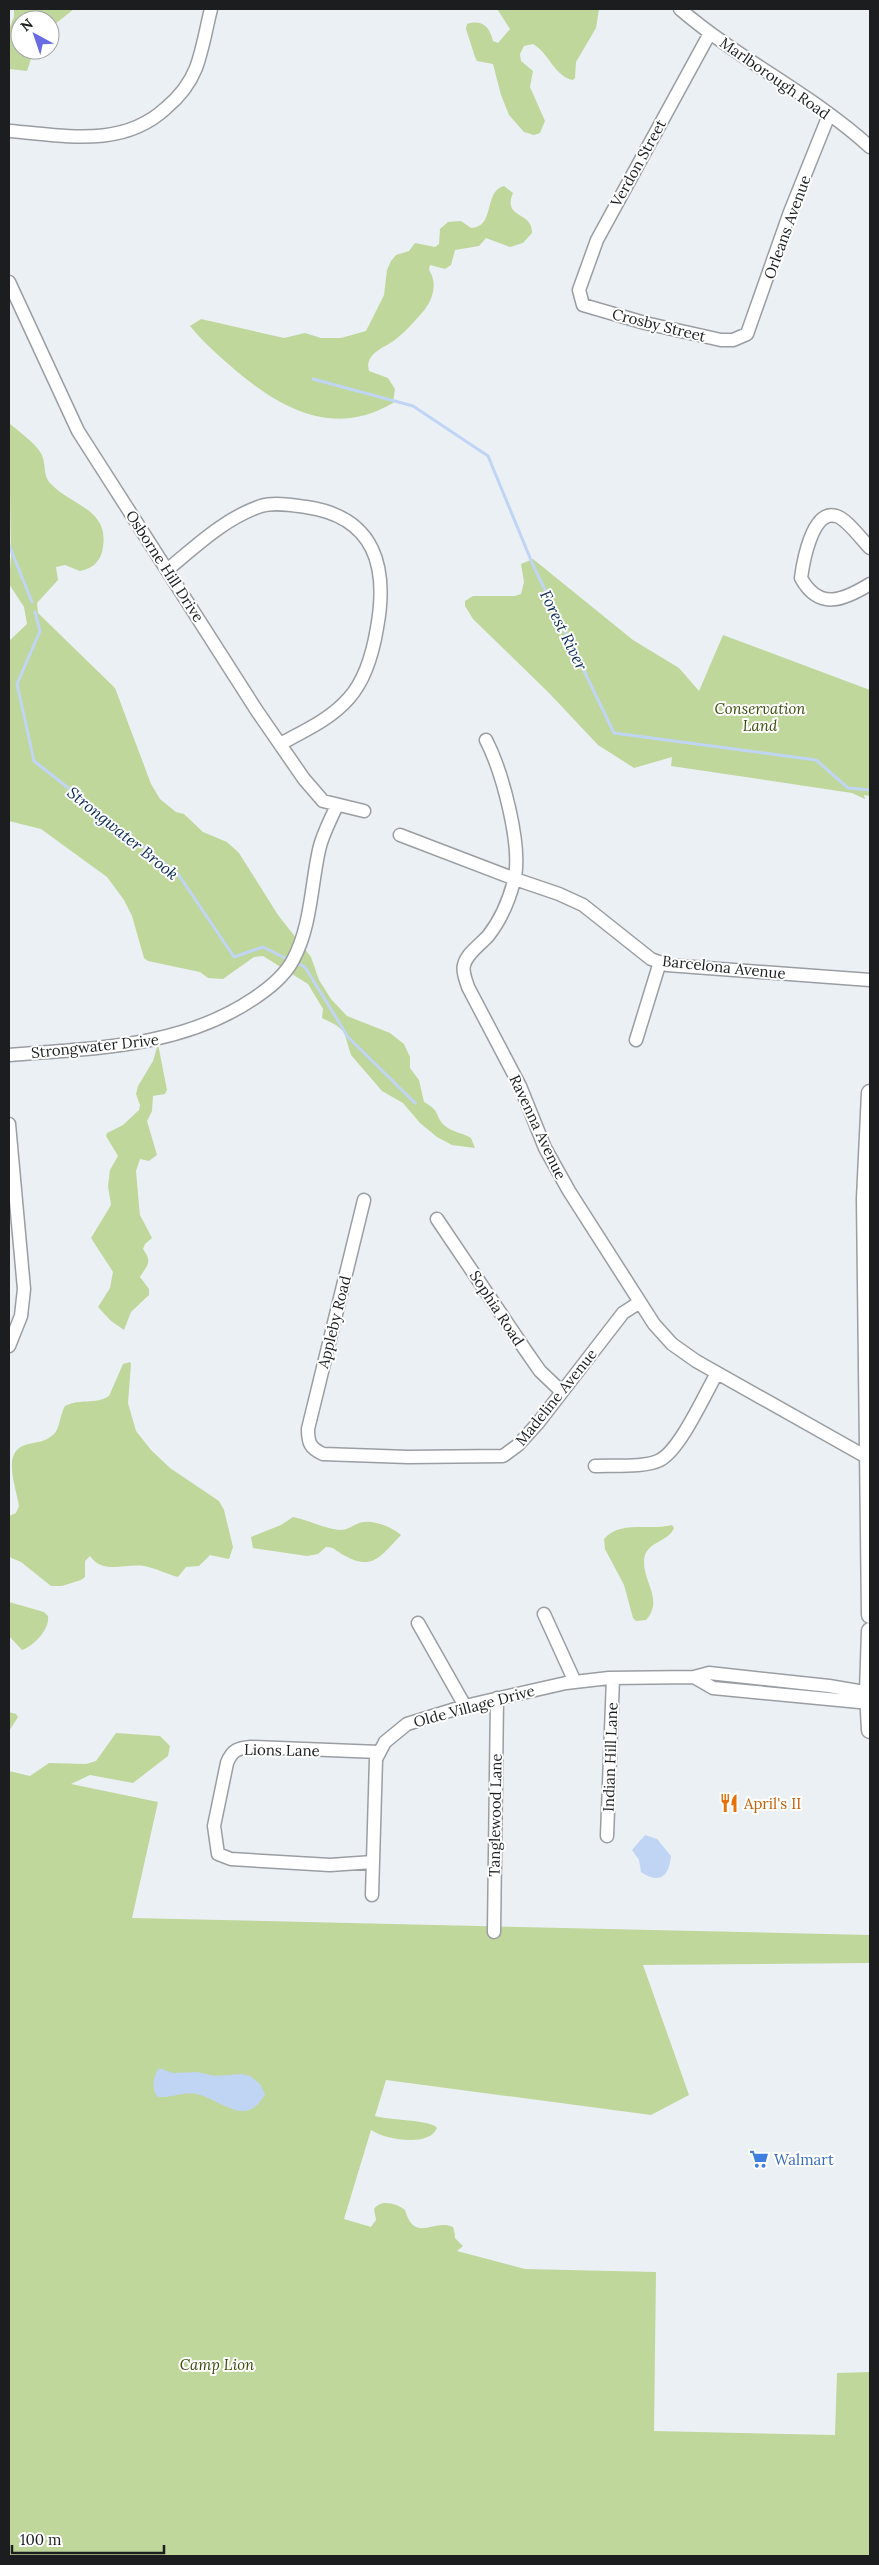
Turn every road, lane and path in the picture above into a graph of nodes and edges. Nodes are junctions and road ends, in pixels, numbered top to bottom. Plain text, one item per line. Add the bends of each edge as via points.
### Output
1 (211, 9) edge
2 (680, 9) edge
3 (710, 33) junction
4 (829, 115) junction
5 (9, 131) edge
6 (870, 146) edge
7 (9, 282) edge
8 (579, 298) joint
9 (742, 338) joint
10 (870, 548) edge
11 (167, 570) junction
12 (870, 584) edge
13 (486, 740) dead end
14 (280, 744) junction
15 (337, 805) junction
16 (364, 811) dead end
17 (400, 835) dead end
18 (515, 879) junction
19 (660, 962) junction
20 (870, 980) edge
21 (636, 1040) dead end
22 (9, 1055) edge
23 (870, 1092) edge
24 (9, 1124) edge
25 (364, 1200) dead end
26 (437, 1218) dead end
27 (640, 1302) junction
28 (9, 1346) edge
29 (717, 1373) junction
30 (562, 1392) junction
31 (309, 1444) joint
32 (870, 1459) edge
33 (595, 1466) dead end
34 (544, 1614) dead end
35 (870, 1615) edge
36 (418, 1623) dead end
37 (870, 1631) edge
38 (613, 1678) junction
39 (575, 1682) junction
40 (869, 1697) edge
41 (497, 1698) junction
42 (465, 1706) junction
43 (870, 1730) edge
44 (379, 1752) junction
45 (607, 1836) dead end
46 (372, 1862) junction
47 (372, 1895) dead end
48 (494, 1932) dead end

1 - 5 street via 195,71 173,102 146,124 128,132 92,137
2 - 3 street, Marlborough Road
3 - 4 street, Marlborough Road
3 - 8 street, Verdon Street via 596,240
4 - 6 street, Marlborough Road
4 - 9 street, Orleans Avenue via 790,212 751,325
7 - 11 street, Osborne Hill Drive via 78,431
8 - 9 street, Crosby Street via 583,305 645,323 721,340
10 - 12 street via 842,519 835,515 827,516 811,535 801,578 815,595 824,599 844,598
11 - 14 street, Osborne Hill Drive
11 - 14 street via 237,516 263,505 288,504 320,509 347,520 368,541 380,568 382,600 376,639 366,670 350,697 326,718
13 - 18 street, Ravenna Avenue via 498,770 512,826
14 - 15 street, Osborne Hill Drive via 323,802
15 - 16 street, Osborne Hill Drive
15 - 22 street, Strongwater Drive via 319,848 309,910 300,941 292,961 272,986 210,1022 160,1040
17 - 18 street, Barcelona Avenue
18 - 19 street, Barcelona Avenue via 583,905 651,959
18 - 27 street, Ravenna Avenue via 495,925 468,957 464,975 523,1093 554,1165
19 - 20 street, Barcelona Avenue
19 - 21 street
23 - 32 main road via 865,1160
24 - 28 street via 24,1289 21,1316
25 - 31 street, Appleby Road via 308,1429
26 - 30 street, Sophia Road via 535,1365
27 - 29 street, Ravenna Avenue via 672,1344
27 - 30 street, Madeline Avenue via 623,1313
29 - 32 street, Ravenna Avenue
29 - 33 street via 679,1441 666,1457 650,1463
30 - 31 street, Madeline Avenue via 511,1452 495,1458 336,1456 314,1450
32 - 35 main road
34 - 39 street
36 - 42 street
37 - 40 main road
38 - 39 street, Olde Village Drive
38 - 40 street, Olde Village Drive via 694,1677 709,1673
38 - 45 street, Indian Hill Lane
39 - 41 street, Olde Village Drive
40 - 43 main road
41 - 42 street, Olde Village Drive
41 - 48 street, Tanglewood Lane
42 - 44 street, Olde Village Drive via 407,1724
44 - 46 street via 375,1767
44 - 46 street, Lions Lane via 236,1749 228,1763 214,1826 218,1854 232,1859 330,1865
46 - 47 street

